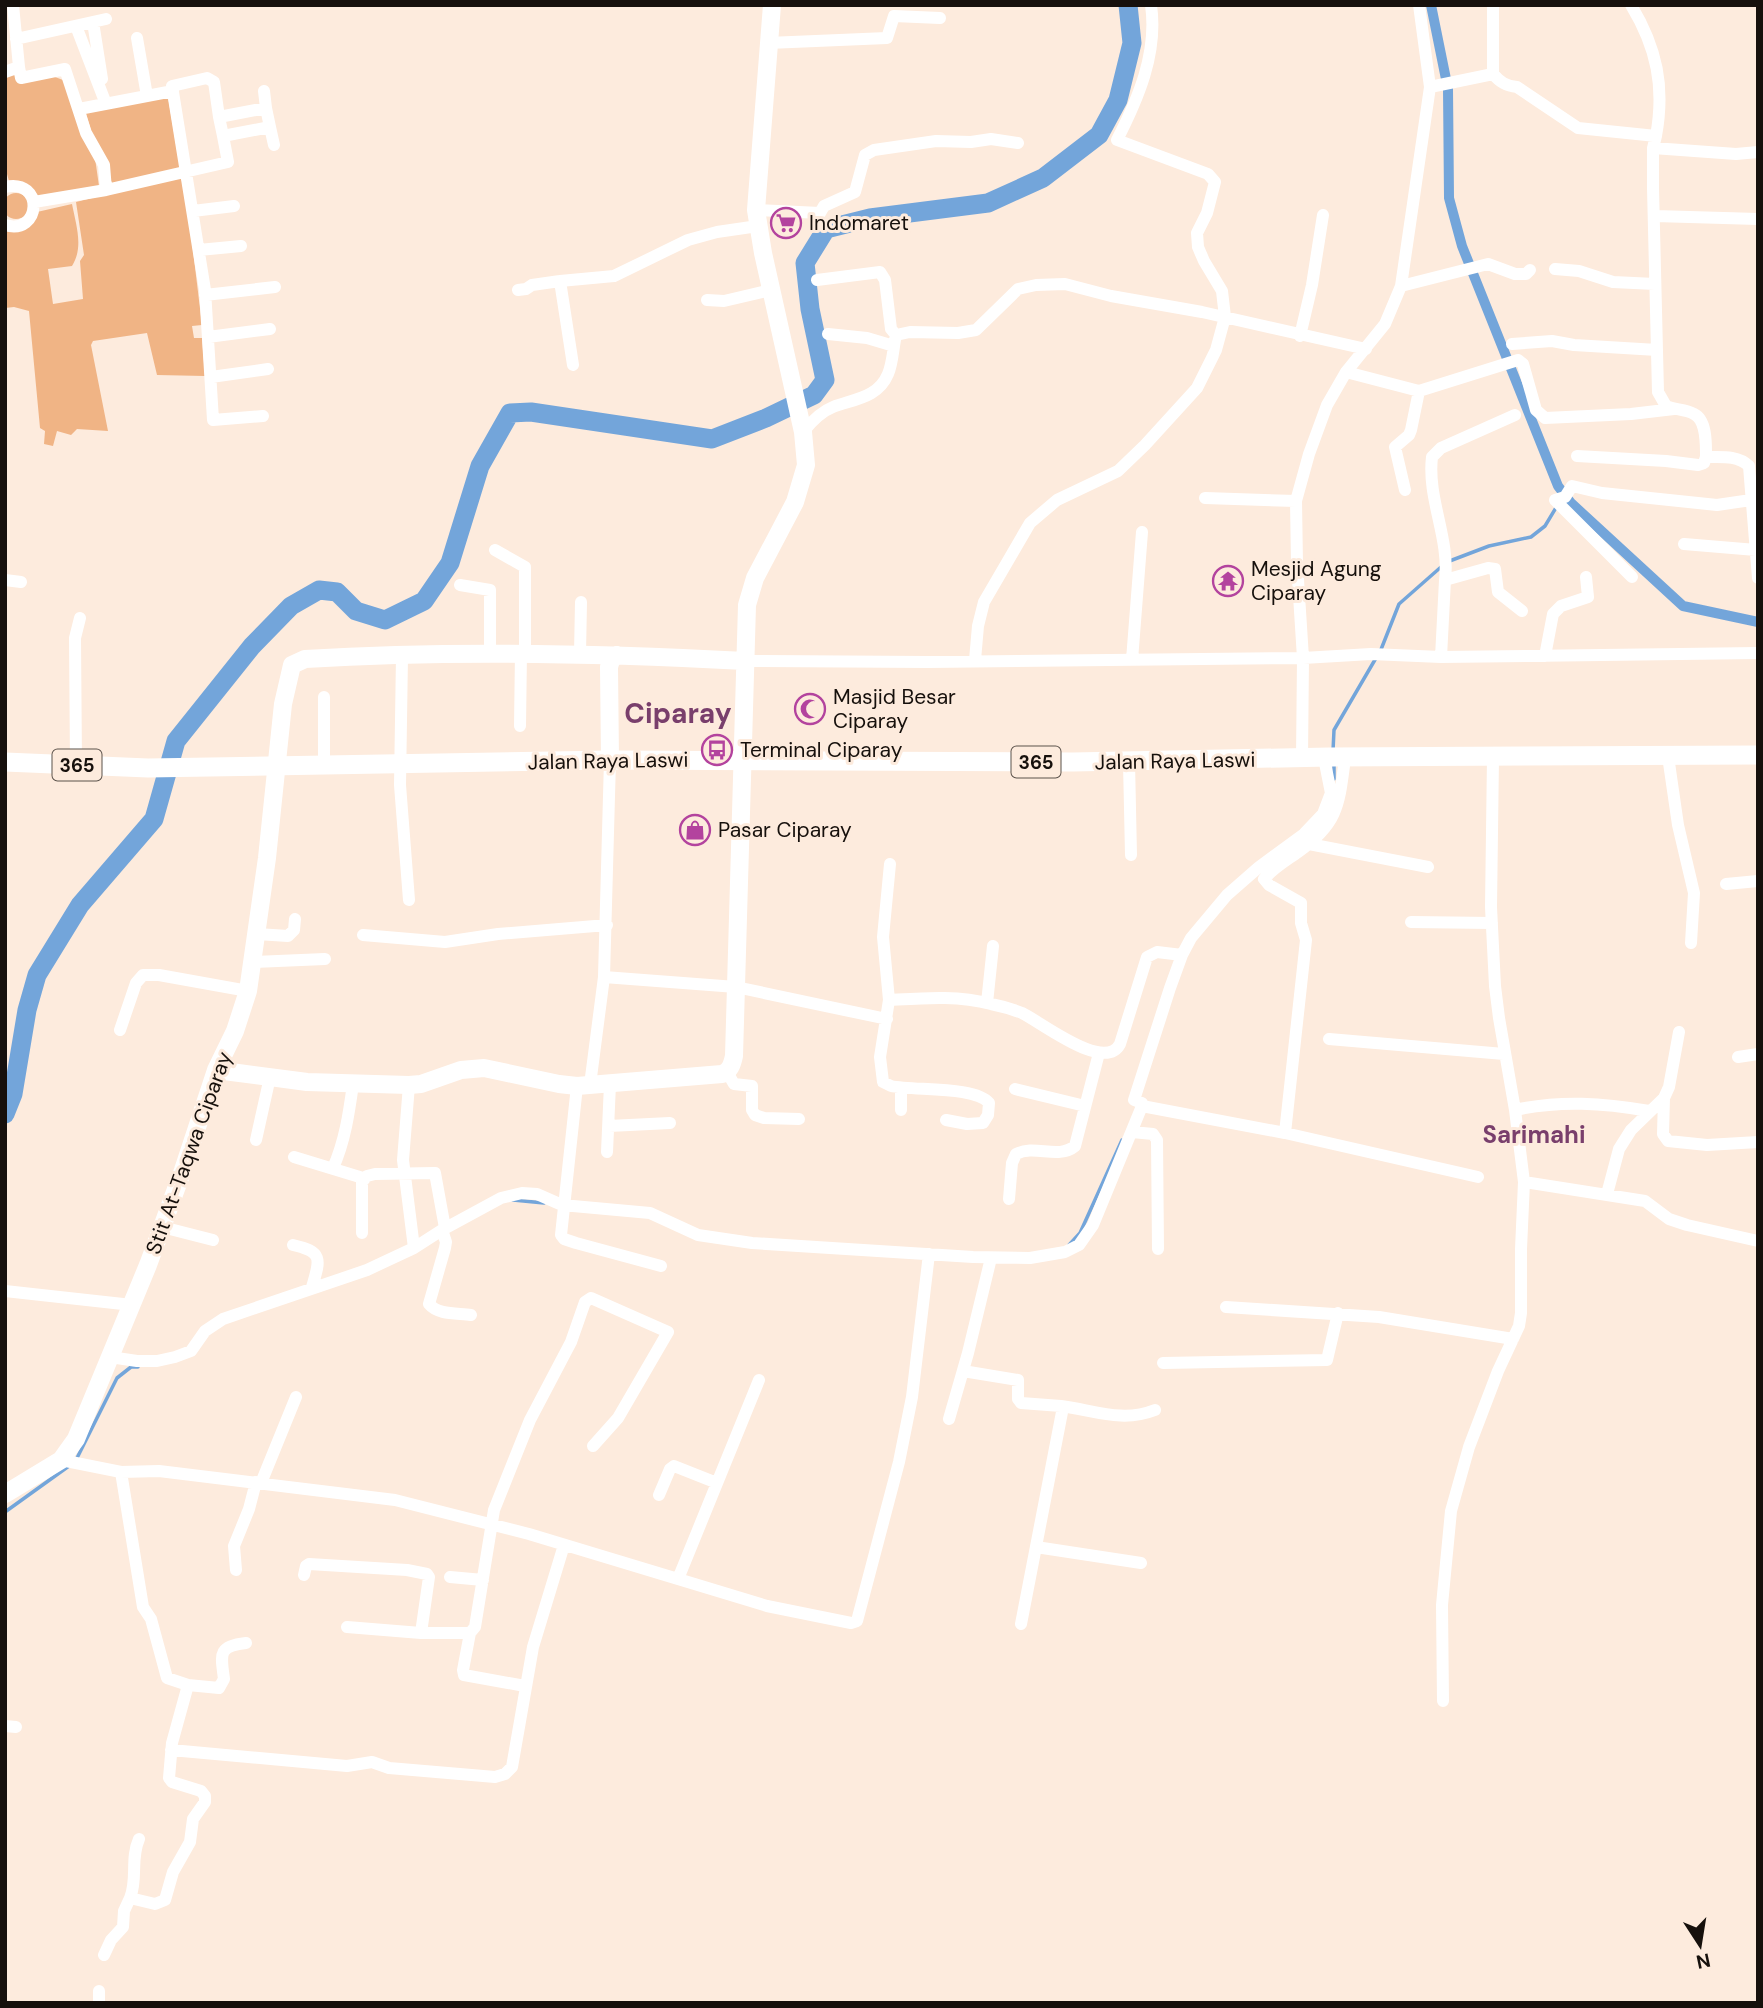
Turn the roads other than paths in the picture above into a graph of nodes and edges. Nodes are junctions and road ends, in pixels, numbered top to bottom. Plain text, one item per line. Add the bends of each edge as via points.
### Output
1 (13, 5) edge
2 (772, 5) edge
3 (1151, 5) edge
4 (1419, 5) edge
5 (1493, 5) edge
6 (1631, 5) edge
7 (940, 18) dead end
8 (76, 26) junction
9 (16, 38) junction
10 (137, 38) dead end
11 (768, 44) junction
12 (19, 67) junction
13 (5, 72) edge
14 (1493, 74) junction
15 (1430, 87) junction
16 (173, 91) junction
17 (264, 91) dead end
18 (147, 96) junction
19 (106, 104) junction
20 (267, 108) junction
21 (79, 109) junction
22 (219, 117) junction
23 (270, 127) junction
24 (223, 136) junction
25 (1655, 142) junction
26 (1018, 144) dead end
27 (274, 145) dead end
28 (1758, 152) edge
29 (187, 171) junction
30 (6, 186) edge
31 (106, 190) junction
32 (34, 202) junction
33 (234, 206) dead end
34 (193, 211) junction
35 (1324, 215) dead end
36 (1655, 216) junction
37 (757, 218) junction
38 (1758, 219) edge
39 (5, 225) edge
40 (241, 246) dead end
41 (199, 250) junction
42 (1555, 269) dead end
43 (1530, 270) dead end
44 (817, 280) dead end
45 (560, 281) junction
46 (1656, 284) junction
47 (275, 286) dead end
48 (1401, 286) junction
49 (518, 290) dead end
50 (772, 290) junction
51 (205, 295) junction
52 (707, 300) dead end
53 (1225, 317) junction
54 (270, 329) dead end
55 (828, 334) dead end
56 (1300, 336) junction
57 (208, 337) junction
58 (895, 341) junction
59 (1511, 344) dead end
60 (1366, 349) junction
61 (1657, 351) junction
62 (573, 365) dead end
63 (268, 369) dead end
64 (1346, 372) junction
65 (211, 377) junction
66 (1419, 391) junction
67 (1674, 409) junction
68 (1514, 415) dead end
69 (263, 416) dead end
70 (802, 428) junction
71 (1577, 456) dead end
72 (1706, 457) junction
73 (1405, 490) dead end
74 (1205, 498) dead end
75 (1296, 501) junction
76 (1754, 504) edge
77 (1142, 532) dead end
78 (1684, 544) dead end
79 (495, 550) dead end
80 (1756, 550) edge
81 (1446, 568) junction
82 (1587, 577) dead end
83 (1632, 577) dead end
84 (1758, 578) edge
85 (5, 580) edge
86 (21, 582) dead end
87 (460, 585) dead end
88 (581, 602) dead end
89 (1522, 611) dead end
90 (80, 618) dead end
91 (490, 652) junction
92 (523, 652) junction
93 (1758, 653) edge
94 (580, 654) junction
95 (402, 656) junction
96 (617, 656) junction
97 (1545, 656) junction
98 (1441, 657) junction
99 (1303, 658) junction
100 (975, 660) junction
101 (1132, 660) junction
102 (745, 661) junction
103 (324, 697) dead end
104 (520, 726) dead end
105 (1758, 755) edge
106 (1668, 756) junction
107 (1334, 757) junction
108 (1493, 757) junction
109 (1302, 758) junction
110 (610, 760) junction
111 (744, 760) junction
112 (5, 762) edge
113 (1129, 762) junction
114 (76, 765) junction
115 (275, 765) junction
116 (324, 765) junction
117 (401, 765) junction
118 (1317, 830) junction
119 (1309, 844) junction
120 (1131, 855) dead end
121 (890, 864) dead end
122 (1428, 867) dead end
123 (1263, 871) junction
124 (1758, 881) edge
125 (1726, 884) dead end
126 (409, 900) dead end
127 (295, 919) dead end
128 (1411, 922) dead end
129 (1492, 923) junction
130 (607, 925) junction
131 (257, 934) junction
132 (363, 935) dead end
133 (1691, 943) dead end
134 (993, 946) dead end
135 (1182, 955) junction
136 (324, 959) dead end
137 (253, 962) junction
138 (604, 977) junction
139 (736, 987) junction
140 (248, 991) junction
141 (889, 1000) junction
142 (987, 1003) junction
143 (887, 1019) junction
144 (121, 1030) dead end
145 (1679, 1031) dead end
146 (1329, 1039) dead end
147 (1099, 1053) junction
148 (1504, 1054) junction
149 (1758, 1054) edge
150 (1738, 1058) dead end
151 (216, 1070) junction
152 (727, 1072) junction
153 (270, 1077) junction
154 (353, 1084) junction
155 (610, 1084) junction
156 (409, 1085) junction
157 (584, 1086) junction
158 (901, 1088) junction
159 (1015, 1089) dead end
160 (1664, 1098) junction
161 (1140, 1104) junction
162 (1085, 1106) junction
163 (901, 1110) dead end
164 (1516, 1110) junction
165 (1649, 1111) junction
166 (799, 1119) dead end
167 (946, 1120) dead end
168 (670, 1123) dead end
169 (610, 1126) junction
170 (1132, 1132) junction
171 (1285, 1133) junction
172 (256, 1140) dead end
173 (1758, 1142) edge
174 (607, 1152) dead end
175 (294, 1157) dead end
176 (333, 1168) junction
177 (404, 1174) junction
178 (1478, 1177) dead end
179 (363, 1178) junction
180 (1524, 1182) junction
181 (1607, 1194) junction
182 (1009, 1199) dead end
183 (562, 1205) junction
184 (162, 1227) junction
185 (362, 1233) dead end
186 (444, 1234) junction
187 (213, 1240) dead end
188 (1758, 1241) edge
189 (293, 1245) dead end
190 (414, 1248) junction
191 (1158, 1250) dead end
192 (929, 1254) junction
193 (990, 1258) junction
194 (662, 1266) dead end
195 (312, 1287) junction
196 (5, 1291) edge
197 (132, 1305) junction
198 (1226, 1307) dead end
199 (1338, 1313) junction
200 (471, 1315) dead end
201 (1513, 1339) junction
202 (110, 1357) junction
203 (1163, 1363) dead end
204 (963, 1371) junction
205 (759, 1380) dead end
206 (296, 1397) dead end
207 (1063, 1406) junction
208 (1155, 1410) dead end
209 (949, 1419) dead end
210 (593, 1446) dead end
211 (61, 1460) junction
212 (121, 1472) junction
213 (258, 1482) junction
214 (717, 1483) junction
215 (5, 1494) edge
216 (659, 1495) dead end
217 (493, 1524) junction
218 (564, 1545) junction
219 (1035, 1547) junction
220 (1142, 1563) dead end
221 (236, 1570) dead end
222 (304, 1575) dead end
223 (450, 1577) dead end
224 (678, 1579) junction
225 (483, 1580) junction
226 (1021, 1625) dead end
227 (347, 1627) dead end
228 (421, 1633) junction
229 (470, 1633) junction
230 (246, 1643) dead end
231 (188, 1685) junction
232 (525, 1686) junction
233 (1443, 1701) dead end
234 (172, 1750) junction
235 (139, 1839) dead end
236 (130, 1898) junction
237 (104, 1955) dead end

1 - 9 street
2 - 11 main road
3 - 53 street via 1152,42 1146,77 1117,140 1208,174 1215,182 1198,233 1198,247 1222,291
4 - 15 street
5 - 14 street
6 - 25 street via 1657,62 1660,94
7 - 11 street via 894,16 887,38
8 - 9 street
8 - 19 street
8 - 19 street via 99,21
9 - 12 street
10 - 18 street
11 - 37 main road
12 - 13 street
12 - 21 street via 20,78 65,69
14 - 15 street
14 - 25 street via 1578,128
15 - 48 street
16 - 18 street
16 - 22 street via 172,86 207,78 214,82
16 - 29 street
17 - 20 street
18 - 19 street
19 - 21 street
20 - 22 street
20 - 23 street
21 - 31 street via 104,165
22 - 24 street
23 - 24 street
23 - 27 street
24 - 29 street via 228,162
25 - 28 street via 1736,154
25 - 36 street
26 - 37 street via 991,139 936,141 874,150 865,155 855,192 824,206 820,213
29 - 31 street
29 - 34 street
30 - 32 street via 24,188
31 - 32 street
32 - 39 street via 25,224
33 - 34 street
34 - 41 street
35 - 56 street
36 - 38 street
36 - 46 street
37 - 45 street via 688,240 614,276
37 - 50 main road
40 - 41 street
41 - 51 street
42 - 46 street via 1613,282
43 - 48 street via 1515,274 1488,264
44 - 58 street via 880,272
45 - 49 street
45 - 62 street
46 - 61 street
47 - 51 street
48 - 60 street via 1385,324
50 - 52 street via 724,301
50 - 70 main road
51 - 57 street
53 - 56 street
53 - 58 street via 1065,284 1035,285 1018,289 976,330 910,332
53 - 100 street via 1216,350 1197,388 1146,445 1118,471 1057,500 1030,523 984,602
54 - 57 street
55 - 58 street
56 - 60 street
57 - 65 street
58 - 70 street via 882,384 870,394 816,416
59 - 61 street via 1552,341
60 - 64 street
61 - 67 street via 1658,392 1663,403
63 - 65 street
64 - 66 street
64 - 75 street via 1319,425
65 - 69 street via 213,420
66 - 67 street via 1512,362 1523,364 1536,410 1545,418
66 - 73 street via 1409,435 1395,447
67 - 72 street via 1699,418
68 - 81 street via 1441,448 1432,457
70 - 102 main road via 804,478 750,592
71 - 72 street via 1698,465
72 - 76 street via 1746,462
74 - 75 street
75 - 99 street
76 - 80 street
76 - 83 street via 1602,494 1572,486 1555,500
77 - 101 street
78 - 80 street
79 - 92 street via 525,567
80 - 84 street
81 - 89 street via 1495,569 1498,592
81 - 98 street
82 - 97 street via 1588,597 1561,606 1553,614
85 - 86 street
87 - 91 street via 490,590
88 - 94 street
90 - 114 street via 75,638
91 - 92 main road
91 - 95 main road
92 - 94 main road
92 - 104 street
93 - 97 street
94 - 96 main road
95 - 115 main road, Stit At-Taqwa Ciparay via 306,659 292,665
95 - 117 street
96 - 102 main road
96 - 110 main road via 609,667
97 - 98 street
98 - 99 street via 1371,654
99 - 101 street
99 - 109 street
100 - 101 street
100 - 102 street
102 - 111 main road
103 - 116 street
105 - 106 main road, Jalan Raya Laswi / 365
106 - 108 main road, Jalan Raya Laswi / 365
106 - 133 street via 1694,892
107 - 108 main road, Jalan Raya Laswi / 365
107 - 109 main road, Jalan Raya Laswi / 365
107 - 118 street via 1331,796
107 - 118 street via 1336,808
108 - 129 street
109 - 113 main road, Jalan Raya Laswi / 365
110 - 111 main road, Jalan Raya Laswi / 365
110 - 117 main road, Jalan Raya Laswi / 365
110 - 130 street
111 - 113 main road, Jalan Raya Laswi / 365
111 - 139 main road
112 - 114 main road, Jalan Raya Laswi / 365
113 - 120 street
114 - 115 main road, Jalan Raya Laswi / 365
115 - 116 main road, Jalan Raya Laswi / 365
115 - 131 main road, Stit At-Taqwa Ciparay
116 - 117 main road, Jalan Raya Laswi / 365
117 - 126 street
118 - 119 street
118 - 123 street
119 - 122 street
119 - 123 street
121 - 141 street via 883,937
123 - 135 street via 1209,915
123 - 171 street via 1269,886 1301,903 1306,940
124 - 125 street
127 - 131 street via 288,936
128 - 129 street
129 - 148 street
130 - 132 street via 445,942
130 - 138 street
131 - 137 main road, Stit At-Taqwa Ciparay
134 - 142 street
135 - 147 street via 1162,952 1147,957 1119,1046 1112,1053
135 - 161 street via 1134,1100
136 - 137 street
137 - 140 main road, Stit At-Taqwa Ciparay
138 - 139 street
138 - 157 street
139 - 143 street
139 - 152 main road via 734,1056
140 - 144 street via 143,975 136,983
140 - 151 main road, Stit At-Taqwa Ciparay
141 - 142 street via 941,996
141 - 143 street
142 - 147 street via 1020,1013
143 - 158 street via 880,1074 885,1083
145 - 160 street via 1672,1079
146 - 148 street
147 - 162 street
148 - 164 street
149 - 150 street
151 - 153 main road
151 - 184 main road, Stit At-Taqwa Ciparay
152 - 155 main road
152 - 166 street via 734,1084 752,1086 755,1115
153 - 154 main road
153 - 172 street
154 - 156 main road
154 - 176 street
155 - 157 main road
155 - 169 street
156 - 157 main road via 484,1068
156 - 177 street
157 - 183 street
158 - 163 street
158 - 167 street via 968,1093 989,1103 983,1123
159 - 162 street
160 - 165 street
160 - 173 street via 1663,1135 1668,1141 1707,1145
161 - 170 street
161 - 171 street
162 - 182 street via 1072,1149 1059,1153 1026,1150 1014,1156
164 - 165 street via 1548,1103 1588,1103
164 - 180 street
165 - 181 street via 1619,1149
168 - 169 street
169 - 174 street
170 - 191 street via 1154,1135 1157,1140
170 - 193 street via 1093,1224 1079,1245 1041,1257
171 - 178 street
175 - 176 street
176 - 179 street
177 - 179 street
177 - 186 street via 435,1173
177 - 190 street
179 - 185 street
180 - 181 street
180 - 201 street via 1521,1313
181 - 188 street via 1645,1201 1687,1226
183 - 186 street via 522,1193 501,1198
183 - 192 street via 650,1213 698,1236
183 - 194 street via 564,1239
184 - 187 street
184 - 197 main road, Stit At-Taqwa Ciparay
186 - 190 street
186 - 200 street via 429,1304 441,1312
189 - 195 street via 308,1248 317,1256
190 - 195 street via 367,1270
192 - 193 street
192 - 224 street via 900,1462 857,1621 767,1606
193 - 204 street
195 - 202 street via 223,1319 205,1331 191,1351 158,1360
196 - 197 street
197 - 202 main road, Stit At-Taqwa Ciparay
198 - 199 street
199 - 201 street
199 - 203 street via 1327,1360
201 - 233 street via 1477,1426 1451,1511 1442,1605
202 - 211 main road, Stit At-Taqwa Ciparay via 76,1440
204 - 207 street via 1018,1380 1020,1402
204 - 209 street
205 - 214 street
206 - 213 street
207 - 208 street via 1124,1417
207 - 219 street
210 - 217 street via 618,1418 668,1332 595,1298 585,1302 571,1342 530,1420 494,1510
211 - 212 street
211 - 215 main road, Stit At-Taqwa Ciparay
212 - 213 street via 159,1471
212 - 231 street via 143,1607 151,1619 164,1674
213 - 217 street via 395,1500
213 - 221 street via 234,1546
214 - 216 street via 674,1466
214 - 224 street
217 - 218 street
217 - 225 street
218 - 224 street
218 - 232 street
219 - 220 street
219 - 226 street
222 - 228 street via 309,1564 427,1574
223 - 225 street
225 - 229 street
227 - 228 street
228 - 229 street
229 - 232 street via 464,1675
230 - 231 street via 225,1649 222,1686
231 - 234 street
232 - 234 street via 512,1766 499,1777 375,1763 347,1766
234 - 236 street via 170,1780 201,1791 205,1802 193,1819 190,1842 173,1872 165,1900 155,1904
235 - 236 street
236 - 237 street via 123,1927

